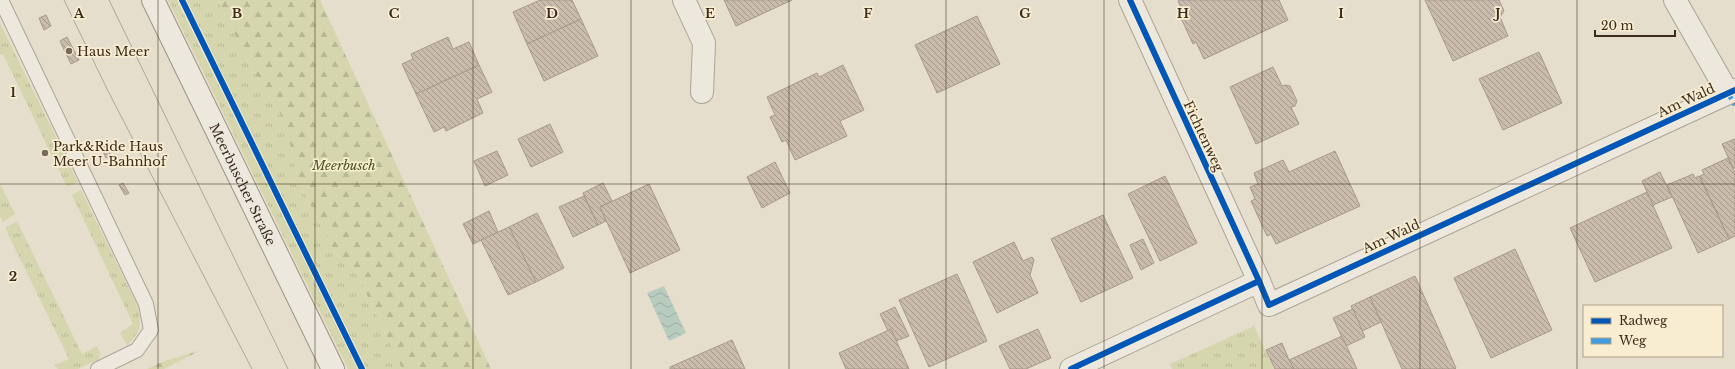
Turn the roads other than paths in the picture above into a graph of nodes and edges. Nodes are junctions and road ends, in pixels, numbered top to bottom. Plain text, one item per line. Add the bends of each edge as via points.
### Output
1 (1, 0) edge
2 (153, 0) edge
3 (684, 0) edge
4 (1130, 0) edge
5 (1675, 0) edge
6 (1732, 91) edge
7 (702, 92) dead end
8 (1259, 281) junction
9 (98, 369) edge
10 (333, 369) edge
11 (1071, 369) edge

1 - 9 lane via 146,304 151,330 138,350
2 - 10 street, Meerbuscher Straße
3 - 7 street via 704,43
4 - 8 street, Fichtenweg
5 - 6 street
6 - 8 street, Am Wald via 1270,305
8 - 11 street

